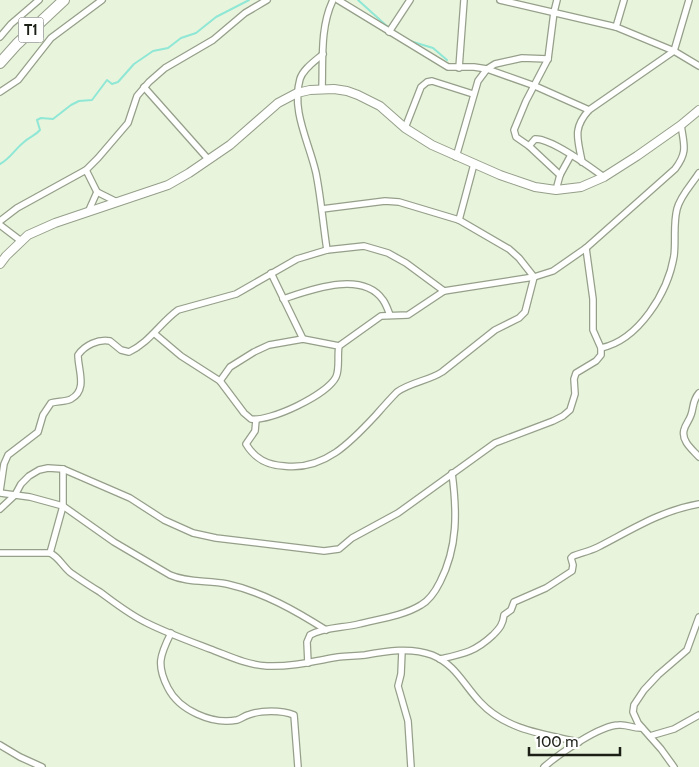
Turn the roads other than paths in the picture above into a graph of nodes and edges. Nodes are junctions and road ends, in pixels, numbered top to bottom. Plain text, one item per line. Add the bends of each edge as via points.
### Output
1 (40, 0) edge
2 (64, 0) edge
3 (102, 0) edge
4 (268, 0) edge
5 (333, 0) edge
6 (338, 0) edge
7 (410, 0) edge
8 (464, 0) edge
9 (500, 0) edge
10 (557, 0) edge
11 (624, 0) edge
12 (689, 0) edge
13 (554, 12) junction
14 (616, 27) junction
15 (389, 32) junction
16 (0, 38) edge
17 (674, 51) junction
18 (323, 54) junction
19 (548, 59) junction
20 (0, 63) edge
21 (699, 66) edge
22 (459, 68) junction
23 (487, 69) junction
24 (535, 86) junction
25 (144, 87) junction
26 (322, 89) junction
27 (0, 92) edge
28 (297, 93) junction
29 (473, 94) junction
30 (589, 110) junction
31 (699, 110) edge
32 (681, 125) junction
33 (405, 128) junction
34 (529, 146) junction
35 (571, 155) junction
36 (456, 157) junction
37 (208, 159) junction
38 (582, 162) junction
39 (474, 164) junction
40 (86, 170) junction
41 (699, 173) edge
42 (560, 175) junction
43 (604, 177) junction
44 (556, 190) junction
45 (97, 192) junction
46 (115, 202) junction
47 (322, 209) junction
48 (89, 210) junction
49 (459, 220) junction
50 (0, 223) edge
51 (21, 241) junction
52 (586, 248) junction
53 (327, 250) junction
54 (0, 264) edge
55 (271, 273) junction
56 (534, 277) junction
57 (444, 291) junction
58 (283, 299) junction
59 (390, 315) junction
60 (155, 334) junction
61 (303, 339) junction
62 (339, 346) junction
63 (601, 348) junction
64 (220, 381) junction
65 (699, 393) edge
66 (692, 409) junction
67 (699, 415) edge
68 (256, 420) junction
69 (699, 457) edge
70 (63, 469) junction
71 (452, 473) junction
72 (0, 492) edge
73 (15, 495) junction
74 (699, 504) edge
75 (63, 506) junction
76 (0, 509) edge
77 (50, 552) junction
78 (0, 553) edge
79 (699, 617) edge
80 (326, 630) junction
81 (171, 633) junction
82 (402, 650) junction
83 (440, 659) junction
84 (308, 663) junction
85 (699, 715) edge
86 (642, 728) junction
87 (650, 736) junction
88 (579, 742) junction
89 (0, 745) edge
90 (42, 767) edge
91 (298, 767) edge
92 (411, 767) edge
93 (544, 767) edge
94 (674, 767) edge

1 - 16 street via 11,24
2 - 20 highway, T1
3 - 27 street via 51,38 18,80
4 - 25 street via 245,13 213,40 165,68
5 - 18 street via 324,31
6 - 15 street
7 - 15 street
8 - 22 street
9 - 13 street
10 - 13 street
11 - 14 street
12 - 17 street
13 - 14 street
13 - 19 street
14 - 17 street
15 - 22 street via 440,63
17 - 21 street
17 - 30 street
18 - 26 street
18 - 28 street via 302,74
19 - 23 street via 522,58
19 - 24 street
22 - 23 street
23 - 24 street
23 - 29 street
24 - 30 street
24 - 34 street via 514,130 516,137
25 - 37 street
25 - 40 street via 137,96 128,123
26 - 28 street
26 - 33 street via 358,95 380,106
28 - 37 street via 278,103 230,145
28 - 47 street via 297,106 312,157
29 - 33 street via 427,82 421,87
29 - 36 street
30 - 38 street via 579,121 577,129
31 - 32 street
32 - 43 street
32 - 52 street via 683,159
33 - 36 street
34 - 35 street via 539,138
34 - 42 street
35 - 38 street
35 - 42 street
36 - 39 street
37 - 46 street via 168,185
38 - 43 street
39 - 44 street via 536,187
39 - 49 street
40 - 45 street
40 - 50 street via 17,208
41 - 63 street via 677,207 674,254 662,293 625,338
42 - 44 street
43 - 44 street via 581,187
45 - 46 street
45 - 48 street
46 - 48 street
47 - 49 street via 399,202
47 - 53 street
48 - 51 street via 28,235
49 - 56 street via 509,249
50 - 51 street
51 - 54 street
52 - 56 street via 553,271
52 - 63 street via 593,299 593,330
53 - 55 street via 297,259
53 - 57 street via 364,246 388,253
55 - 58 street
55 - 60 street via 236,294 178,310
56 - 57 street
56 - 68 street via 528,304 520,318 495,330 433,378 404,388 346,445 325,460 301,467 266,463 246,444 255,431
57 - 59 street via 408,315
58 - 59 street via 319,287 356,285 369,289 382,299
58 - 61 street
59 - 62 street via 372,321
60 - 64 street via 181,356
60 - 72 street via 129,352 106,340 95,342 78,355 82,381 77,393 72,398 52,403 43,415 38,432 8,455
61 - 62 street
61 - 64 street via 269,345 254,352 230,367
62 - 68 street via 335,378 322,391 288,410
63 - 71 street via 601,355 596,361 576,373 574,403 563,416 502,439
64 - 68 street via 244,413
65 - 66 street
66 - 67 street
66 - 69 street via 683,435
70 - 71 street via 130,498 164,520 202,536 324,551 339,549 398,513
70 - 73 street via 39,470 21,484
70 - 75 street
71 - 80 street via 455,537 444,574 430,597 422,605 402,613
72 - 73 street
73 - 75 street
73 - 76 street
74 - 83 street via 663,513 596,548 573,556 572,572 514,602 504,615 502,625 483,644 466,653
75 - 77 street
75 - 80 street via 114,542 178,579 241,587
77 - 78 street
77 - 81 street via 72,574 128,612
79 - 86 street via 684,654 658,675 637,699 633,712
80 - 84 street via 314,632 308,638
81 - 84 street via 255,665
81 - 91 street via 160,660 168,689 176,700 196,714 223,720 237,720 257,712 294,715
82 - 83 street
82 - 84 street
82 - 92 street via 402,674 398,686 408,721
83 - 88 street via 460,675 480,702 505,721 536,734
85 - 87 street via 674,729
86 - 87 street
86 - 88 street via 622,724 612,726
87 - 94 street
88 - 93 street
89 - 90 street

